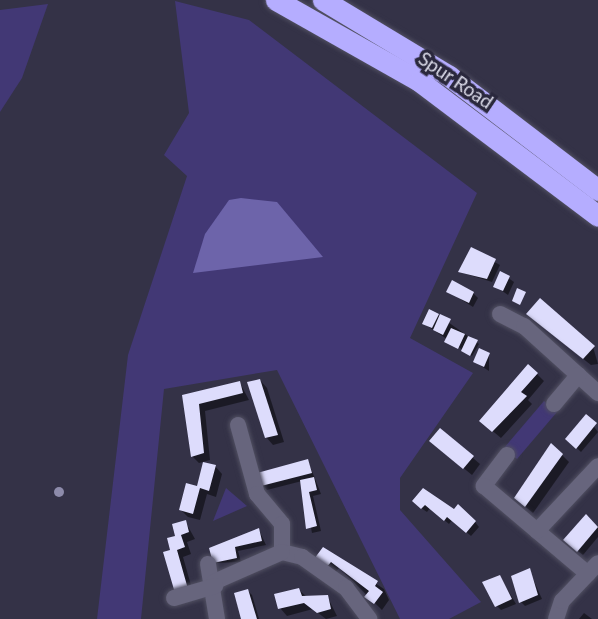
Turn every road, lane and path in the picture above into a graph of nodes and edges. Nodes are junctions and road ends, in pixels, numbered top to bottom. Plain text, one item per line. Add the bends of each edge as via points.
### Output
1 (276, 0) edge
2 (323, 0) edge
3 (598, 190) edge
4 (598, 216) edge
5 (500, 314) dead end
6 (578, 375) junction
7 (596, 386) edge
8 (554, 404) dead end
9 (238, 425) dead end
10 (508, 455) dead end
11 (598, 466) edge
12 (537, 531) junction
13 (282, 552) junction
14 (208, 564) dead end
15 (594, 570) edge
16 (214, 584) junction
17 (174, 598) dead end
18 (217, 619) edge
19 (369, 619) edge
20 (556, 619) edge

1 - 4 highway, Spur Road via 419,81
2 - 3 highway, Spur Road via 449,76
5 - 6 street via 524,326
6 - 7 street
6 - 8 street
9 - 13 street via 257,494 282,524
10 - 12 street via 484,486
11 - 12 street
12 - 15 street
13 - 16 street
13 - 19 street via 338,582
14 - 16 street
15 - 20 street via 562,601
16 - 17 street
16 - 18 street

